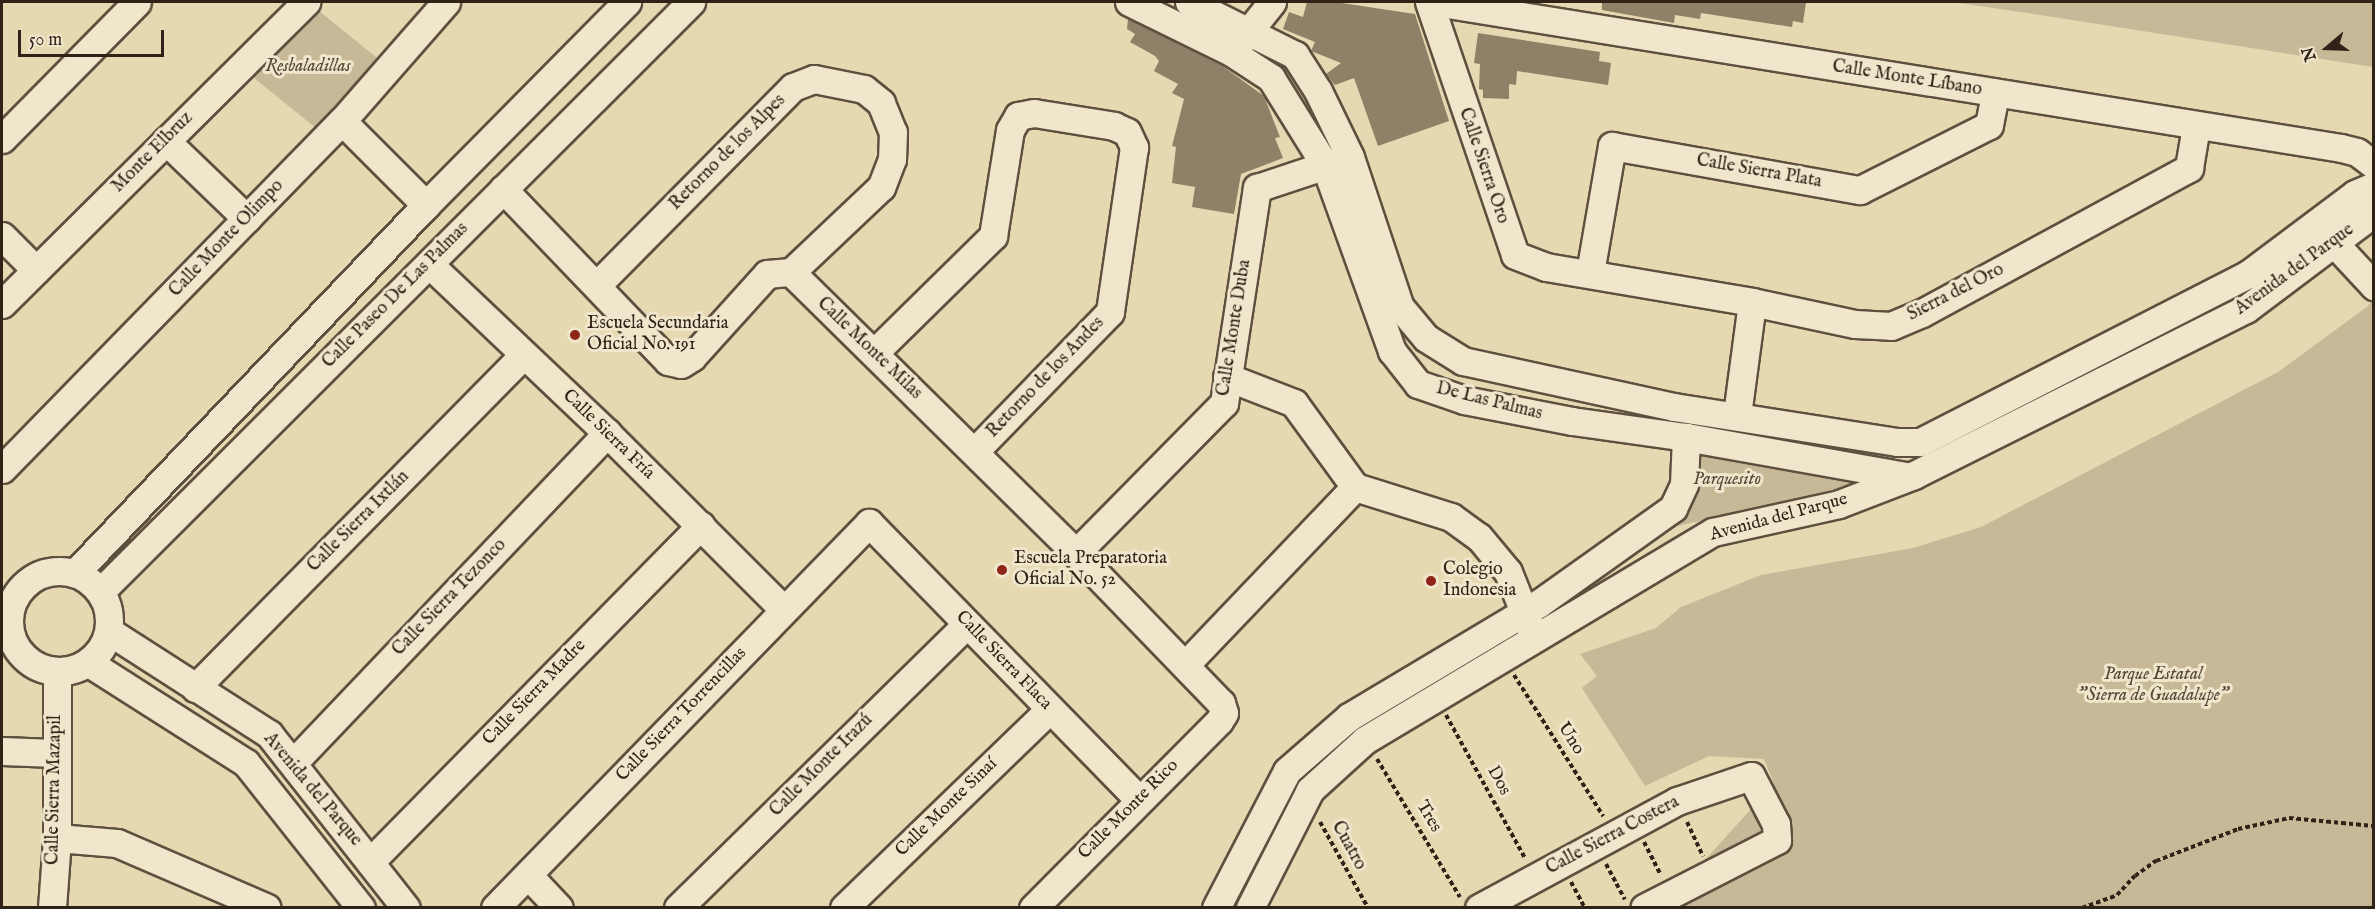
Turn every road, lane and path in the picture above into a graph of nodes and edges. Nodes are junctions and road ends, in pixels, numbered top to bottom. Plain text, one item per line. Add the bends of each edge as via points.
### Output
1 (137, 2) edge
2 (306, 2) edge
3 (446, 2) edge
4 (627, 2) edge
5 (691, 2) edge
6 (1129, 2) edge
7 (1189, 2) edge
8 (1272, 2) edge
9 (1429, 2) edge
10 (1435, 2) edge
11 (1250, 32) junction
12 (1231, 52) junction
13 (1995, 93) junction
14 (342, 121) junction
15 (2196, 126) junction
16 (2, 139) edge
17 (166, 141) junction
18 (1337, 161) junction
19 (2373, 165) edge
20 (2373, 186) edge
21 (503, 189) junction
22 (426, 205) junction
23 (2373, 206) edge
24 (247, 219) junction
25 (2, 236) edge
26 (2334, 243) junction
27 (429, 264) junction
28 (36, 270) junction
29 (791, 272) junction
30 (1590, 273) junction
31 (598, 284) junction
32 (2373, 286) edge
33 (1752, 302) junction
34 (2, 304) edge
35 (874, 353) junction
36 (523, 355) junction
37 (1227, 377) junction
38 (1578, 386) junction
39 (1996, 403) junction
40 (1674, 407) joint
41 (1737, 415) junction
42 (1572, 422) junction
43 (2009, 428) junction
44 (608, 433) junction
45 (1686, 437) junction
46 (974, 452) junction
47 (2, 469) edge
48 (1914, 475) junction
49 (1355, 487) junction
50 (869, 523) joint
51 (700, 525) junction
52 (1076, 553) junction
53 (76, 572) junction
54 (101, 591) junction
55 (7, 601) edge
56 (784, 610) junction
57 (1524, 612) junction
58 (967, 624) junction
59 (5, 632) edge
60 (110, 632) junction
61 (1535, 639) junction
62 (1503, 658) junction
63 (89, 663) junction
64 (1185, 665) junction
65 (57, 673) junction
66 (195, 688) junction
67 (1436, 698) junction
68 (1050, 709) junction
69 (1224, 713) joint
70 (1365, 740) junction
71 (2, 752) edge
72 (55, 753) junction
73 (292, 764) junction
74 (1305, 797) junction
75 (1138, 799) junction
76 (1677, 801) junction
77 (2373, 826) edge
78 (1615, 834) junction
79 (57, 838) junction
80 (370, 862) junction
81 (528, 875) junction
82 (1712, 875) junction
83 (1535, 877) junction
84 (1671, 894) junction
85 (1222, 906) edge
86 (52, 908) edge
87 (267, 908) edge
88 (361, 908) edge
89 (406, 908) edge
90 (495, 908) edge
91 (559, 908) edge
92 (678, 908) edge
93 (844, 908) edge
94 (1033, 908) edge
95 (1250, 908) edge
96 (1368, 908) edge
97 (1467, 908) edge
98 (1479, 908) edge
99 (1630, 908) edge
100 (1644, 908) edge
101 (2082, 908) edge

1 - 16 street
2 - 17 street, Monte Elbruz
3 - 14 street, Calle Monte Olimpo
4 - 22 street
5 - 21 street, Calle Paseo De Las Palmas
6 - 12 street, De Las Palmas
7 - 11 street, De Las Palmas
8 - 11 street
9 - 30 street, Calle Sierra Oro via 1515,255 1546,267
10 - 13 street, Calle Monte Líbano
11 - 12 street
11 - 18 street, De Las Palmas via 1295,55 1318,91
12 - 18 street, De Las Palmas via 1271,78
13 - 15 street, Calle Monte Líbano
13 - 30 street, Calle Sierra Plata via 1989,125 1860,190 1612,146
14 - 22 street
14 - 24 street, Calle Monte Olimpo
15 - 19 street, Calle Monte Líbano via 2341,148 2357,152
15 - 33 street, Sierra del Oro via 2189,168 1922,313 1891,326 1855,324
17 - 24 street
17 - 28 street, Monte Elbruz
18 - 37 street, Calle Monte Duba via 1257,188
18 - 38 street, De Las Palmas via 1400,307 1426,338 1463,361
18 - 42 street, De Las Palmas via 1392,351 1418,384 1464,400
20 - 39 street, Avenida del Parque via 2355,194 2247,275
21 - 27 street, Calle Paseo De Las Palmas
21 - 31 street
22 - 53 street
23 - 26 street, Avenida del Parque via 2372,214
24 - 47 street, Calle Monte Olimpo
25 - 28 street
26 - 32 street
26 - 43 street, Avenida del Parque via 2246,309
27 - 36 street, Calle Sierra Fría
27 - 54 street, Calle Paseo De Las Palmas
28 - 34 street, Monte Elbruz
29 - 31 street via 767,274 681,364 668,361
29 - 31 street, Retorno de los Alpes via 880,187 892,159 893,132 881,103 864,89 814,79 793,87
29 - 35 street, Calle Monte Milas
30 - 33 street, Sierra del Oro
33 - 41 street
35 - 46 street, Calle Monte Milas
35 - 46 street, Retorno de los Andes via 993,236 1010,130 1018,116 1034,113 1114,126 1127,132 1134,147 1110,312
36 - 44 street, Calle Sierra Fría
36 - 66 street, Calle Sierra Ixtlán
37 - 49 street via 1294,403
37 - 52 street, Calle Monte Duba via 1224,404
38 - 40 street, De Las Palmas
38 - 42 street
39 - 41 street, Avenida del Parque via 1920,441 1908,443
39 - 43 street
40 - 41 street, Avenida del Parque
42 - 45 street, De Las Palmas
43 - 48 street, Avenida del Parque
44 - 51 street, Calle Sierra Fría
44 - 73 street, Calle Sierra Tezonco
45 - 48 street, De Las Palmas via 1892,476
45 - 57 street via 1684,484 1673,508
46 - 52 street, Calle Monte Milas
48 - 61 street, Avenida del Parque via 1839,504 1713,532
49 - 57 street via 1451,517 1479,537 1508,572
49 - 64 street
50 - 56 street, Calle Sierra Torrencillas
50 - 58 street, Calle Sierra Flaca
51 - 56 street, Calle Sierra Fría
51 - 80 street, Calle Sierra Madre
52 - 64 street, Calle Monte Milas
53 - 54 street
53 - 55 street via 43,573 27,580
54 - 60 street
55 - 59 street
56 - 81 street, Calle Sierra Torrencillas
57 - 61 street
57 - 85 street via 1348,717 1287,771
58 - 68 street, Calle Sierra Flaca
58 - 92 street, Calle Monte Irazú
59 - 65 street via 26,661
60 - 63 street
60 - 66 street, Avenida del Parque
61 - 62 street, Avenida del Parque
62 - 67 street, Avenida del Parque
62 - 78 path, Uno
63 - 65 street
63 - 88 street, Avenida del Parque via 246,763
64 - 69 street, Calle Monte Milas via 1221,703
65 - 72 street, Calle Sierra Mazapil
66 - 73 street, Avenida del Parque via 269,734
67 - 70 street, Avenida del Parque
67 - 83 path, Dos
68 - 75 street, Calle Sierra Flaca
68 - 93 street, Calle Monte Sinaí
69 - 75 street, Calle Monte Rico
70 - 74 street, Avenida del Parque
70 - 97 path, Tres
71 - 72 street
72 - 79 street, Calle Sierra Mazapil
73 - 80 street, Avenida del Parque
74 - 95 street, Avenida del Parque
74 - 96 path, Cuatro
75 - 94 street, Calle Monte Rico
76 - 78 street, Calle Sierra Costera
76 - 82 path
76 - 82 street, Calle Sierra Costera via 1750,776 1759,785 1776,824 1777,840
77 - 101 path via 2289,818 2238,829 2156,861 2117,895
78 - 83 street, Calle Sierra Costera
78 - 84 path
78 - 99 path
79 - 86 street, Calle Sierra Mazapil
79 - 87 street via 117,843
80 - 89 street, Avenida del Parque
81 - 90 street, Calle Sierra Torrencillas
81 - 91 street
82 - 84 street
83 - 98 street, Calle Sierra Costera
84 - 100 street

